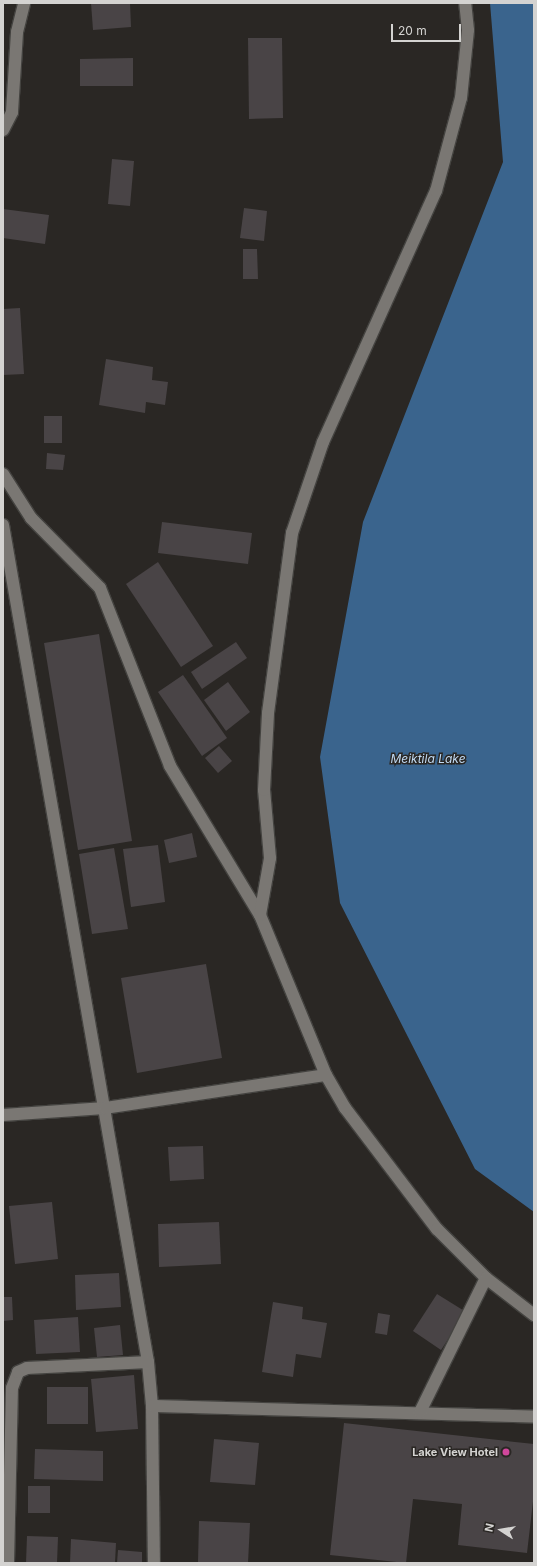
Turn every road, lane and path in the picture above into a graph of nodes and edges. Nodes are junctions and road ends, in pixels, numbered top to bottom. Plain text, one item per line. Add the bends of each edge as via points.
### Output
1 (24, 3) edge
2 (465, 3) edge
3 (3, 130) edge
4 (3, 474) edge
5 (3, 525) edge
6 (260, 915) junction
7 (326, 1075) junction
8 (104, 1108) junction
9 (3, 1114) edge
10 (486, 1278) junction
11 (534, 1315) edge
12 (148, 1362) junction
13 (152, 1406) junction
14 (420, 1412) junction
15 (534, 1417) edge
16 (8, 1563) edge
17 (154, 1563) edge

1 - 3 street via 17,32 12,112
2 - 6 street via 468,30 461,98 436,191 323,442 292,533 268,713 264,790 270,858
4 - 6 street via 31,518 100,588 170,766
5 - 8 street
6 - 7 street
7 - 8 street
7 - 10 street via 344,1108 402,1186 437,1229
8 - 9 street
8 - 12 street
10 - 11 street
10 - 14 street
12 - 13 street
12 - 16 street via 27,1368 18,1372 12,1388
13 - 14 street
13 - 17 street
14 - 15 street

